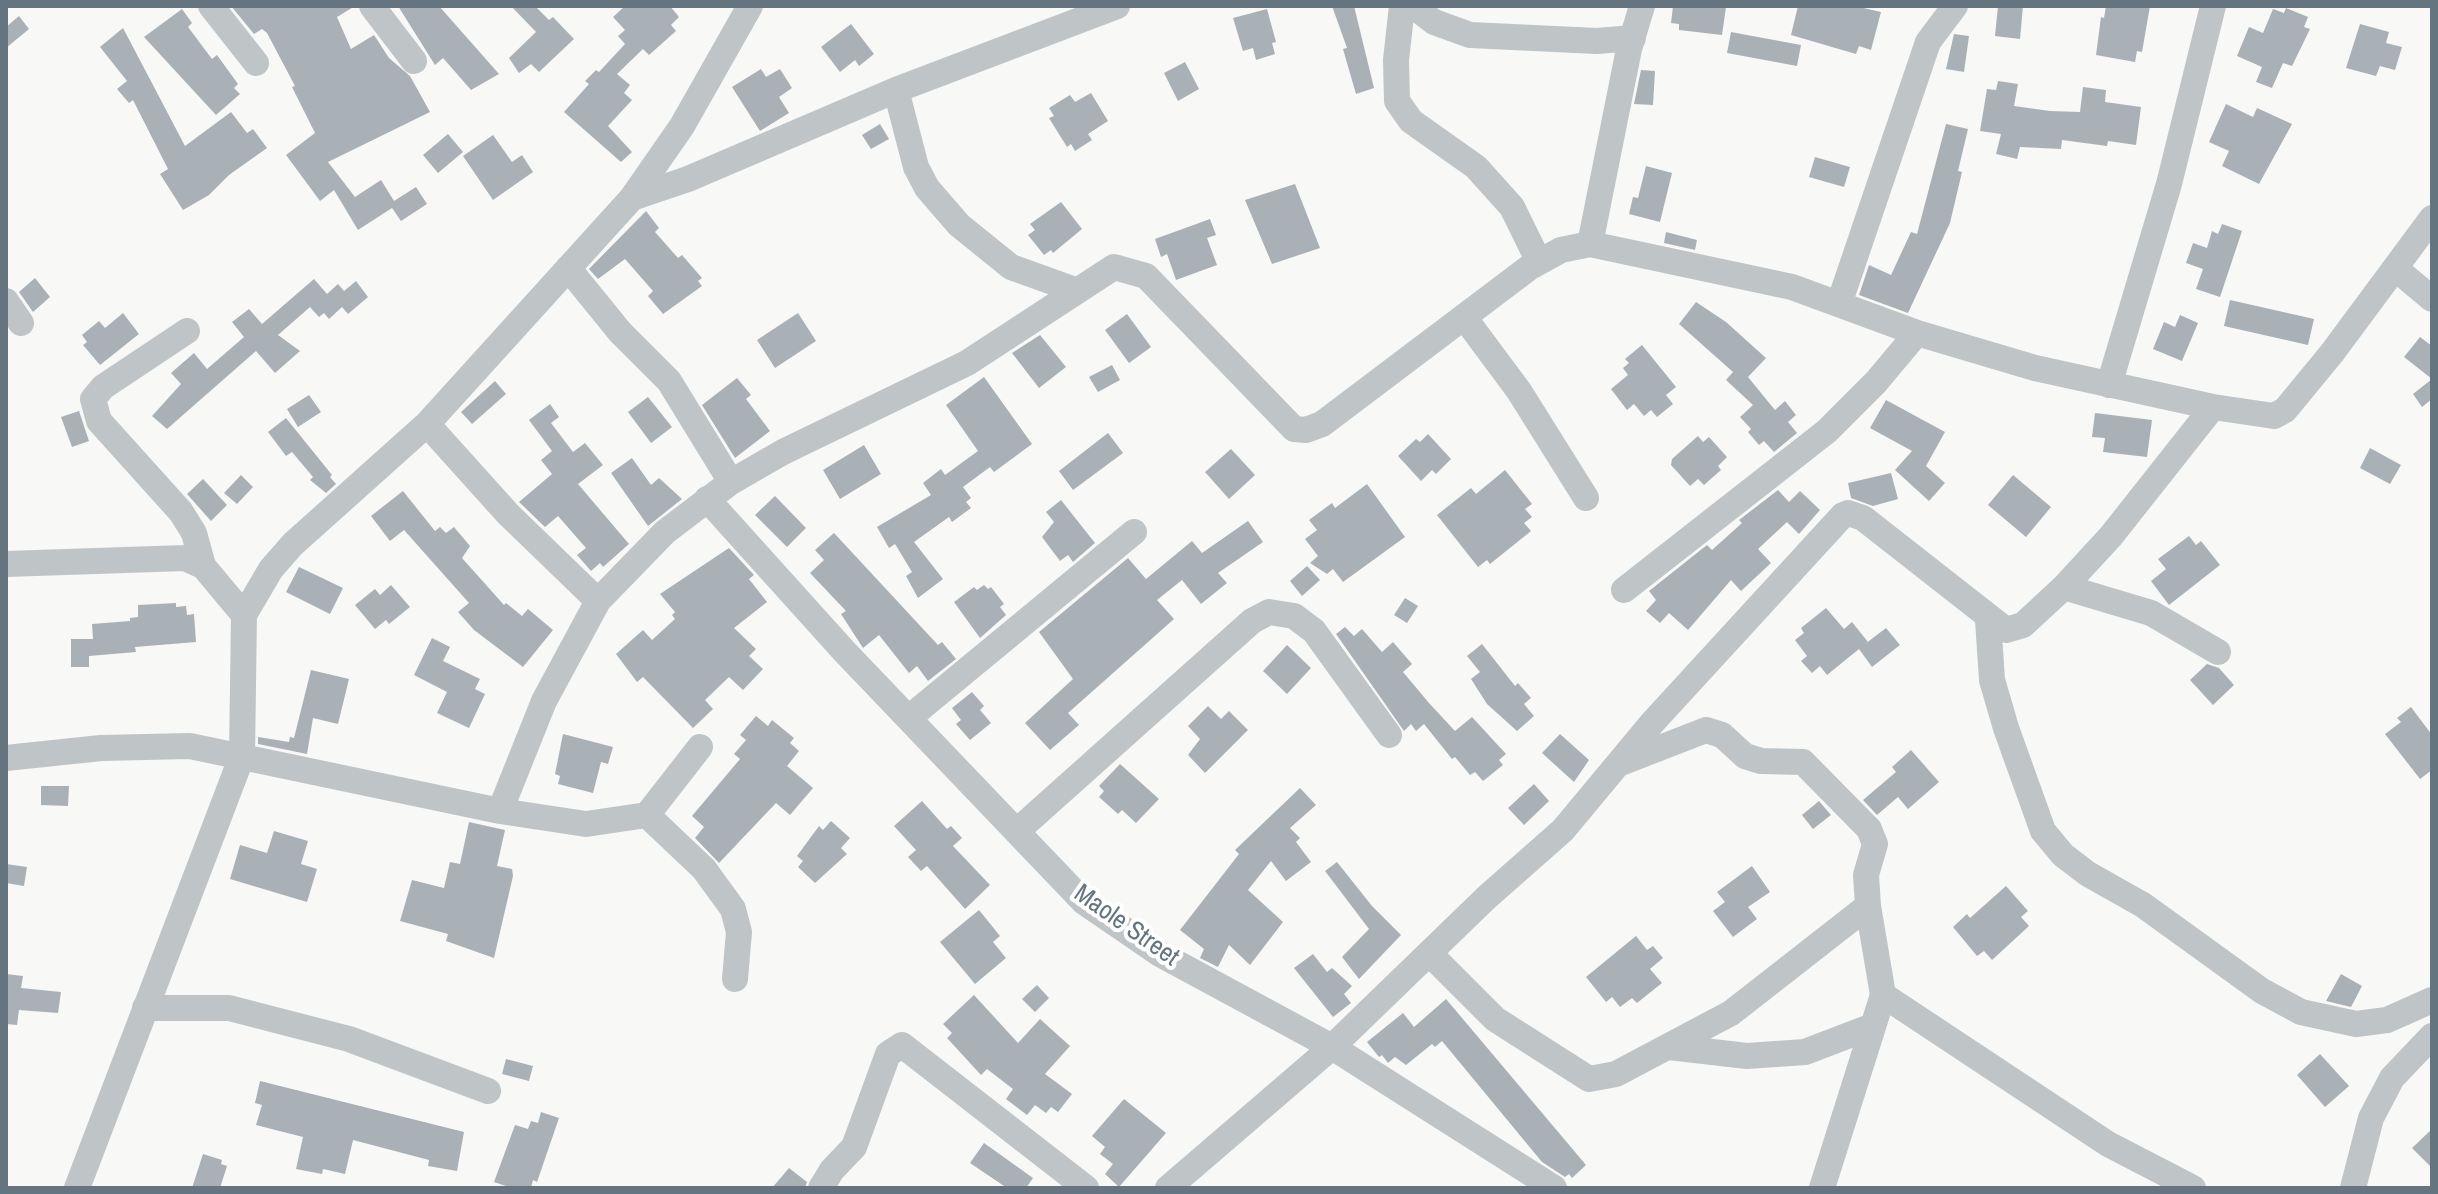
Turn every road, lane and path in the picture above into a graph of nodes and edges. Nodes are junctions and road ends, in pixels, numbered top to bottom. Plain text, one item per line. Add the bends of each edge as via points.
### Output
1 (211, 6) edge
2 (372, 6) edge
3 (750, 6) edge
4 (1117, 6) edge
5 (1402, 6) edge
6 (1413, 6) edge
7 (1642, 6) edge
8 (1955, 6) edge
9 (2213, 6) edge
10 (1633, 38) junction
11 (414, 61) dead end
12 (256, 63) dead end
13 (896, 90) junction
14 (632, 198) junction
15 (2432, 218) edge
16 (1590, 244) junction
17 (1539, 262) junction
18 (568, 268) junction
19 (2396, 269) junction
20 (1075, 290) junction
21 (2432, 299) edge
22 (1839, 304) junction
23 (1464, 317) junction
24 (187, 331) dead end
25 (1917, 333) junction
26 (2109, 385) junction
27 (2213, 407) junction
28 (427, 424) junction
29 (731, 482) junction
30 (1586, 498) dead end
31 (707, 499) junction
32 (1134, 532) dead end
33 (6, 564) edge
34 (203, 566) junction
35 (2064, 587) junction
36 (1624, 590) dead end
37 (598, 601) junction
38 (244, 615) junction
39 (1988, 620) junction
40 (2218, 652) dead end
41 (910, 717) junction
42 (1389, 735) dead end
43 (700, 747) dead end
44 (242, 756) junction
45 (6, 758) edge
46 (1614, 766) junction
47 (500, 811) junction
48 (647, 815) junction
49 (1017, 831) junction
50 (1868, 906) junction
51 (1430, 954) junction
52 (735, 979) dead end
53 (1883, 995) junction
54 (2432, 1000) edge
55 (145, 1008) junction
56 (1873, 1026) junction
57 (2432, 1036) edge
58 (1332, 1047) junction
59 (1669, 1047) junction
60 (488, 1091) dead end
61 (77, 1188) edge
62 (821, 1188) edge
63 (1086, 1188) edge
64 (1168, 1188) edge
65 (1554, 1188) edge
66 (1822, 1188) edge
67 (2193, 1188) edge
68 (2353, 1188) edge

1 - 12 street
2 - 11 street
3 - 14 street via 682,126
4 - 13 street
5 - 17 street via 1397,101 1411,121 1476,167 1512,207
6 - 10 street via 1434,22 1470,35
7 - 10 street
8 - 22 street via 1928,42
9 - 26 street via 2169,184
10 - 16 street
13 - 14 street
13 - 20 street via 916,167 959,225 1011,267
14 - 18 street
15 - 19 street
16 - 17 street
16 - 22 street via 1792,287
17 - 23 street
18 - 28 street
18 - 29 street via 669,381
19 - 21 street
19 - 27 street via 2285,410 2274,416
20 - 23 street via 1114,267 1146,276 1294,429 1306,430 1322,424
20 - 29 street via 967,363
22 - 25 street
23 - 30 street via 1519,391
24 - 34 street via 93,399 99,421 181,512 194,533
25 - 26 street
25 - 36 street via 1827,431
26 - 27 street
27 - 35 street
28 - 37 street via 508,514
28 - 38 street via 293,544
29 - 31 street
31 - 37 street via 665,532
31 - 41 street, Maole Street
32 - 41 street
33 - 34 street via 185,558
34 - 38 street
35 - 39 street via 2023,625 2006,630
35 - 40 street via 2151,613
37 - 47 street via 544,701
38 - 44 street
39 - 46 street via 1863,518 1843,515
39 - 54 street via 1992,680 2006,728 2043,831 2063,855 2301,1012 2356,1024 2387,1020
41 - 49 street, Maole Street
42 - 49 street via 1314,631 1294,616 1269,612 1252,621
43 - 48 street
44 - 45 street via 190,746
44 - 47 street
44 - 55 street
46 - 50 street via 1706,730 1722,735 1745,756 1803,762 1869,829 1875,844 1866,875
46 - 51 street via 1563,830
47 - 48 street via 586,824
48 - 52 street via 704,869 733,909 739,932
49 - 58 street, Maole Street via 1084,902 1160,954
50 - 53 street
50 - 59 street via 1731,1013
51 - 58 street
51 - 59 street via 1495,1019 1589,1079 1616,1074
53 - 56 street
53 - 67 street via 2108,1144
55 - 60 street via 229,1008 349,1039
55 - 61 street
56 - 59 street via 1805,1052 1747,1056
56 - 66 street
57 - 68 street via 2385,1091 2371,1118
58 - 64 street
58 - 65 street, Maole Street
62 - 63 street via 854,1147 888,1054 902,1045

